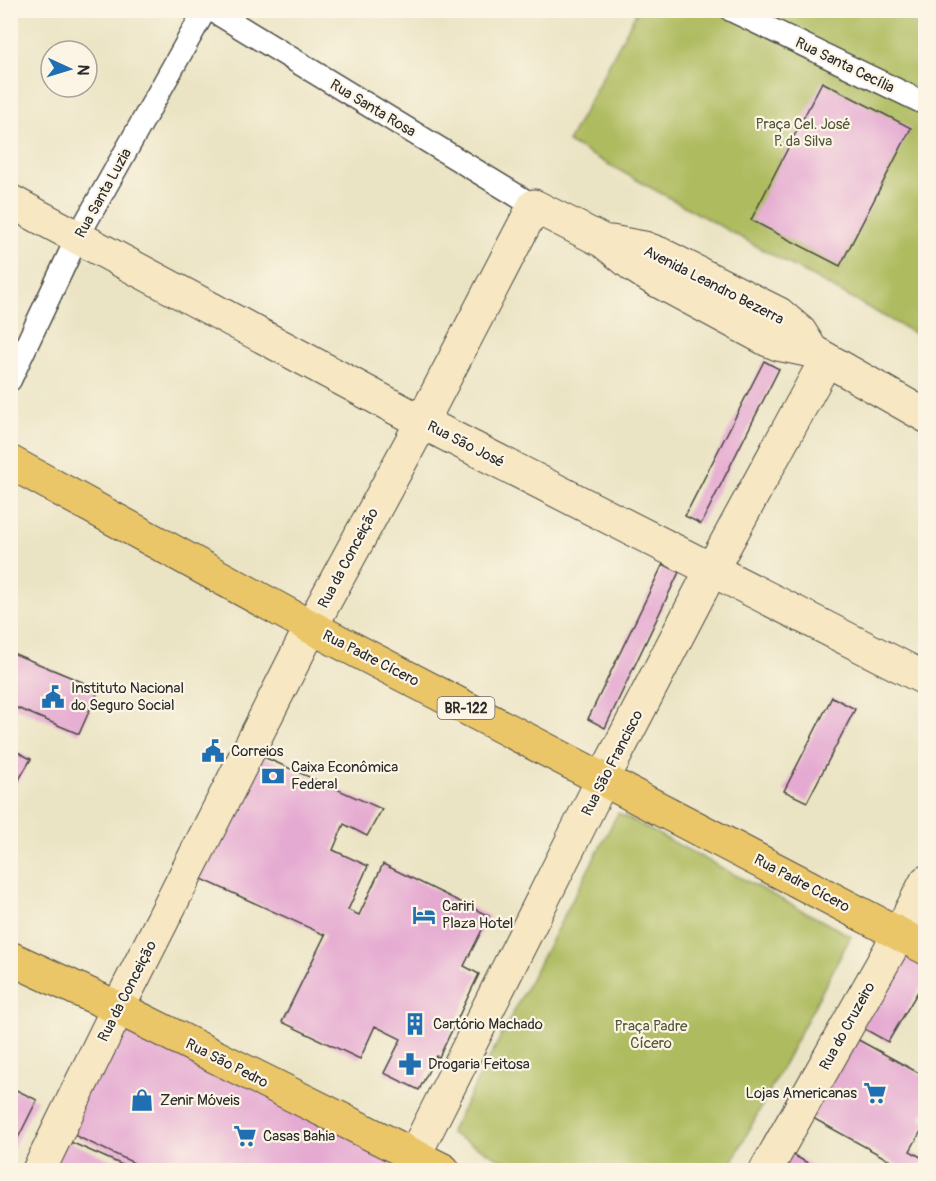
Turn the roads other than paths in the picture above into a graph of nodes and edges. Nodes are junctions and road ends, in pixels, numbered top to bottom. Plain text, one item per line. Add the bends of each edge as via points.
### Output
1 (206, 10) edge
2 (212, 10) edge
3 (731, 10) edge
4 (926, 104) edge
5 (10, 201) edge
6 (534, 206) junction
7 (77, 238) junction
8 (819, 355) junction
9 (10, 380) edge
10 (926, 416) edge
11 (422, 422) junction
12 (10, 462) edge
13 (711, 571) junction
14 (311, 627) junction
15 (926, 679) edge
16 (603, 779) junction
17 (926, 882) edge
18 (912, 941) edge
19 (10, 958) edge
20 (118, 1008) junction
21 (410, 1164) edge
22 (39, 1170) edge
23 (443, 1170) edge
24 (766, 1170) edge

1 - 7 street, Rua Santa Luzia
2 - 6 street, Rua Santa Rosa
3 - 4 street, Rua Santa Cecília
5 - 7 street, Rua São José
6 - 8 street, Avenida Leandro Bezerra via 603,241 651,277 768,340
6 - 11 street, Rua da Conceição
7 - 9 street, Rua Santa Luzia
7 - 11 street, Rua São José
8 - 10 street, Avenida Leandro Bezerra
8 - 13 street, Rua São Francisco
11 - 13 street, Rua São José
11 - 14 street, Rua da Conceição
12 - 14 highway, Rua Padre Cícero / BR-122
13 - 15 street, Rua São José
13 - 16 street, Rua São Francisco
14 - 16 highway, Rua Padre Cícero / BR-122
14 - 20 street, Rua da Conceição
16 - 18 highway, Rua Padre Cícero / BR-122
16 - 21 street, Rua São Francisco
17 - 18 street, Rua do Cruzeiro
18 - 24 street, Rua do Cruzeiro
19 - 20 highway, Rua São Pedro
20 - 21 highway, Rua São Pedro
20 - 22 street, Rua da Conceição
21 - 23 highway, Rua São Pedro

